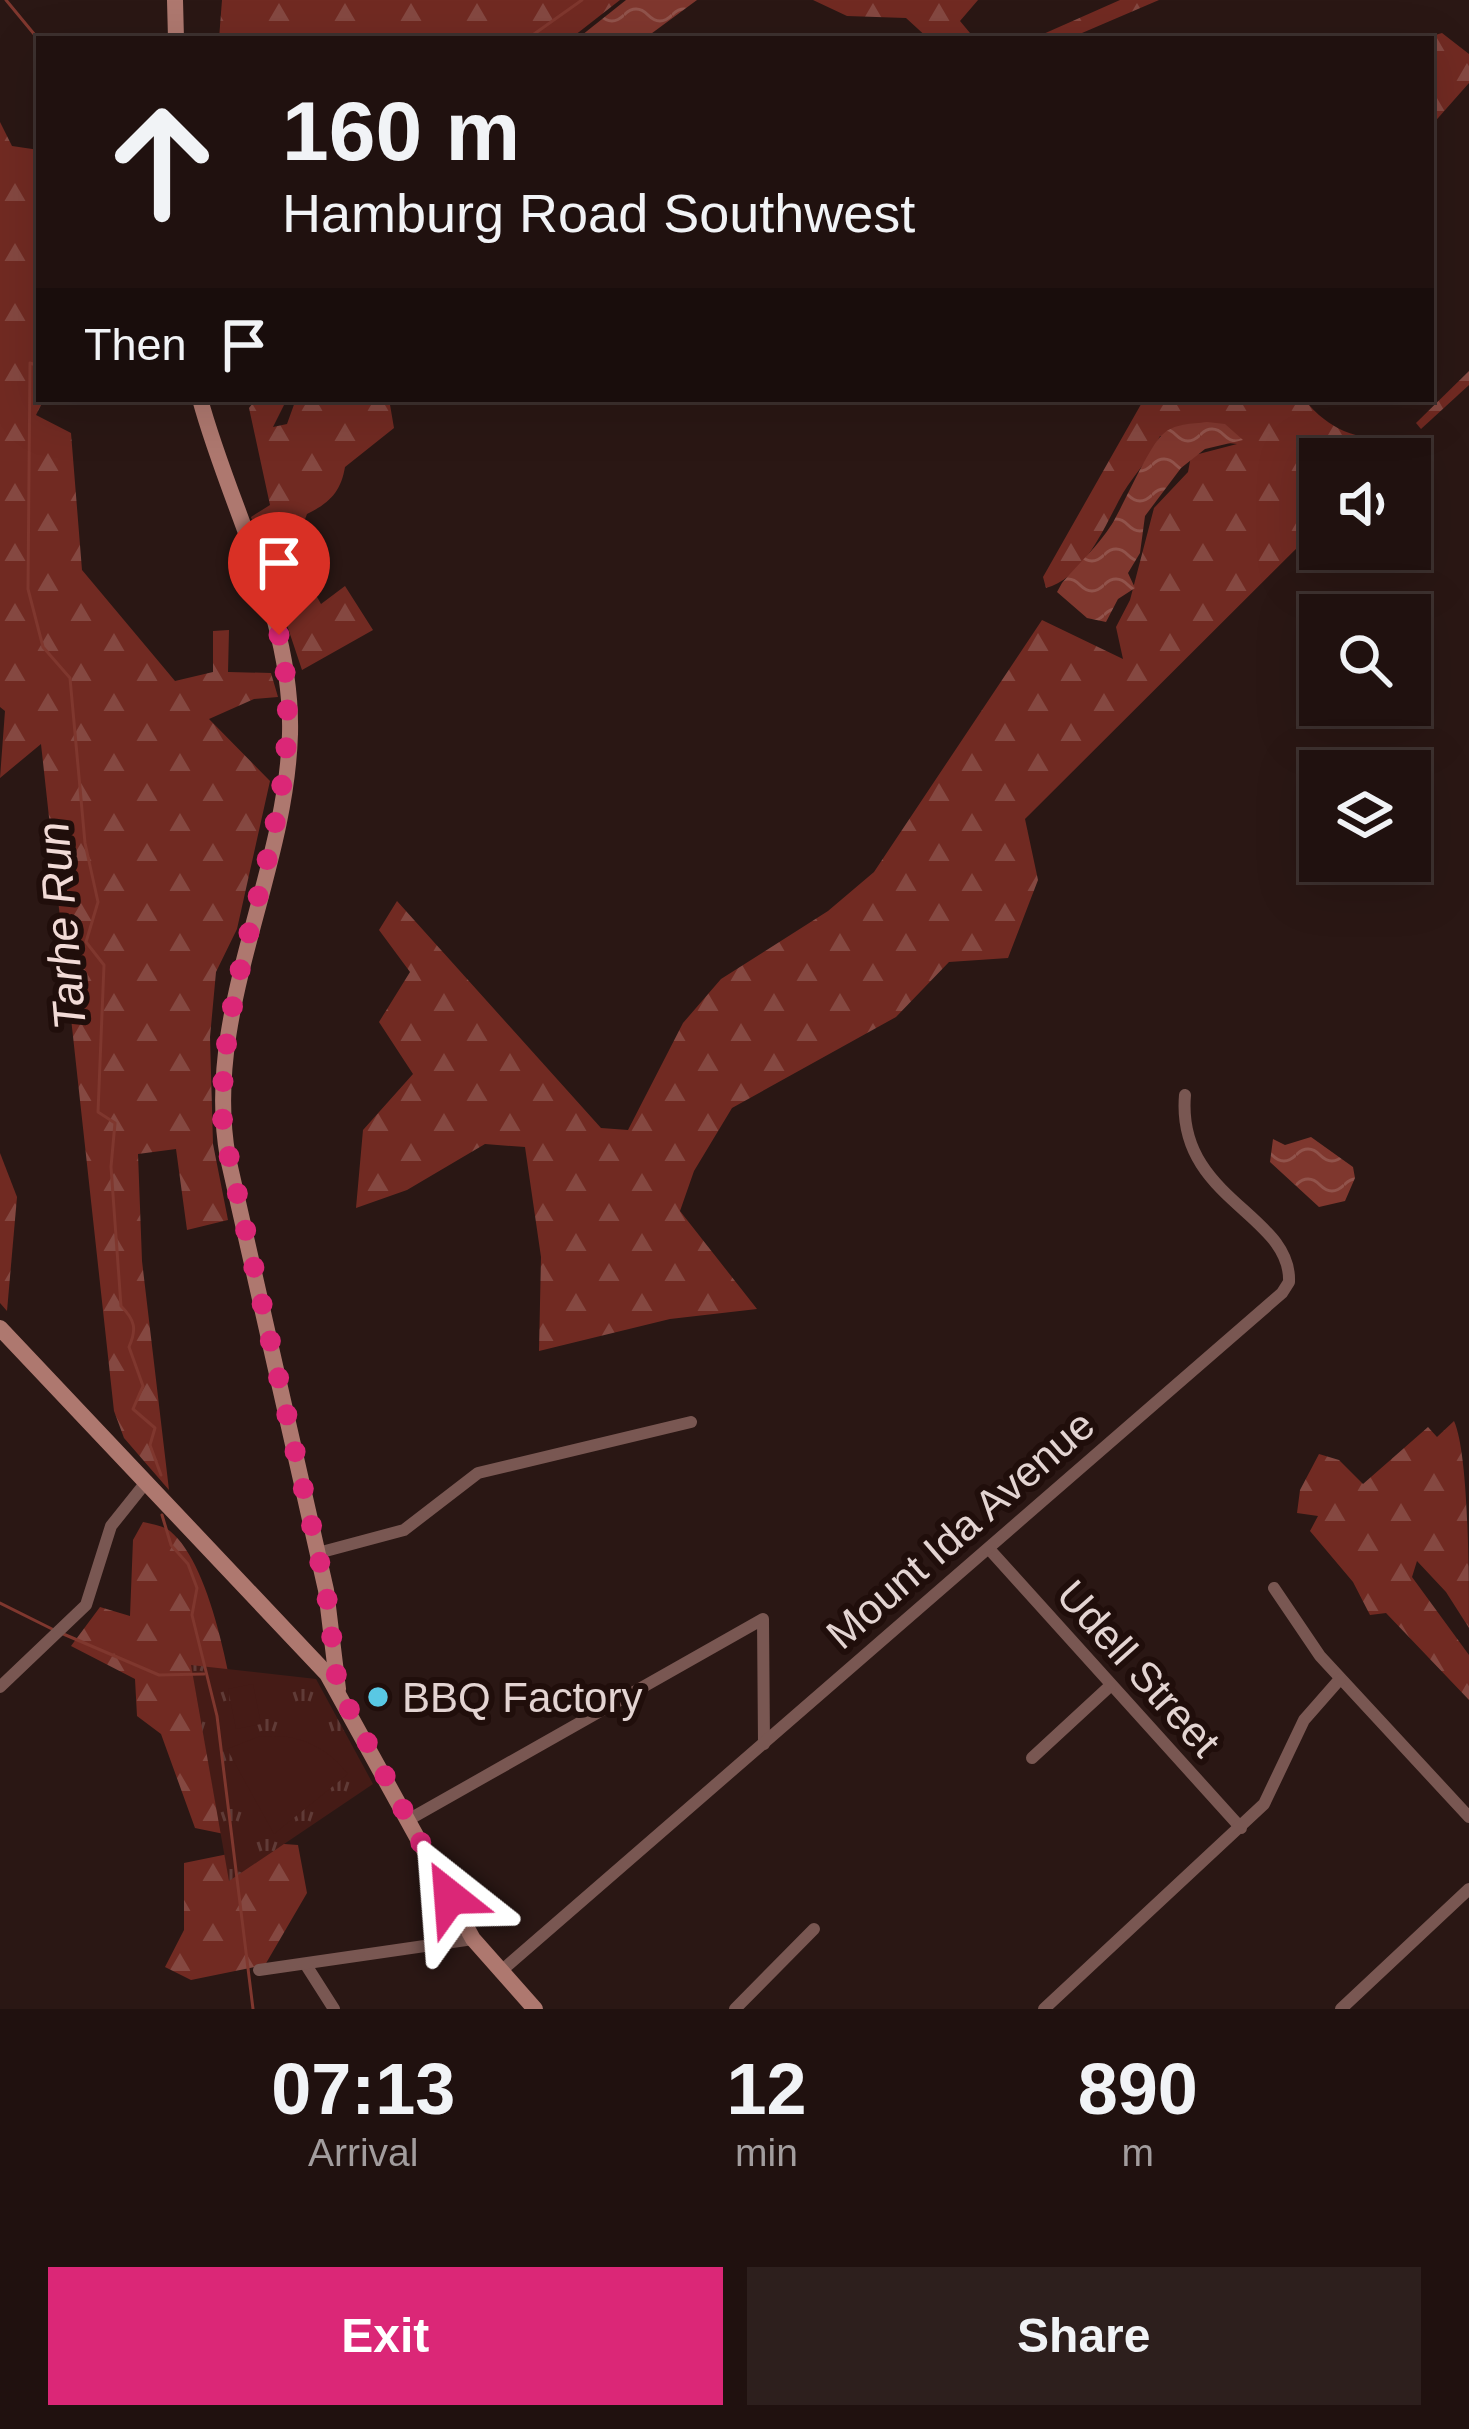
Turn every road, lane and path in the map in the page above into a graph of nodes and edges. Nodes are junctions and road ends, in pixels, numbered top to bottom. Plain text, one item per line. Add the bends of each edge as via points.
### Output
1 (175, 0) edge
2 (176, 36) edge
3 (201, 402) edge
4 (1185, 1095) dead end
5 (0, 1328) edge
6 (691, 1422) dead end
7 (147, 1481) junction
8 (990, 1550) junction
9 (318, 1553) junction
10 (1274, 1588) dead end
11 (1340, 1678) junction
12 (1110, 1686) junction
13 (0, 1687) edge
14 (338, 1688) junction
15 (764, 1744) junction
16 (1032, 1757) dead end
17 (1469, 1817) edge
18 (408, 1820) junction
19 (1241, 1828) junction
20 (1469, 1889) edge
21 (814, 1929) dead end
22 (473, 1939) junction
23 (306, 1965) junction
24 (259, 1970) dead end
25 (500, 1972) junction
26 (334, 2009) edge
27 (535, 2009) edge
28 (735, 2009) edge
29 (1044, 2009) edge
30 (1341, 2009) edge

1 - 2 street
3 - 9 street via 290,684 281,810 230,1026 221,1099
4 - 8 street, Mount Ida Avenue via 1187,1144 1285,1256 1289,1282
5 - 7 street
6 - 9 street via 478,1473 404,1530
7 - 13 street via 110,1526 86,1605
7 - 14 street
8 - 12 street, Udell Street
8 - 15 street, Mount Ida Avenue
9 - 14 street
10 - 11 street
11 - 17 street
11 - 19 street via 1312,1706 1273,1792
12 - 16 street
12 - 19 street, Udell Street
14 - 18 street
15 - 18 street via 763,1619
15 - 25 street, Mount Ida Avenue
18 - 22 street
19 - 29 street
20 - 30 street
21 - 28 street
22 - 23 street
22 - 25 street
23 - 24 street
23 - 26 street
25 - 27 street

